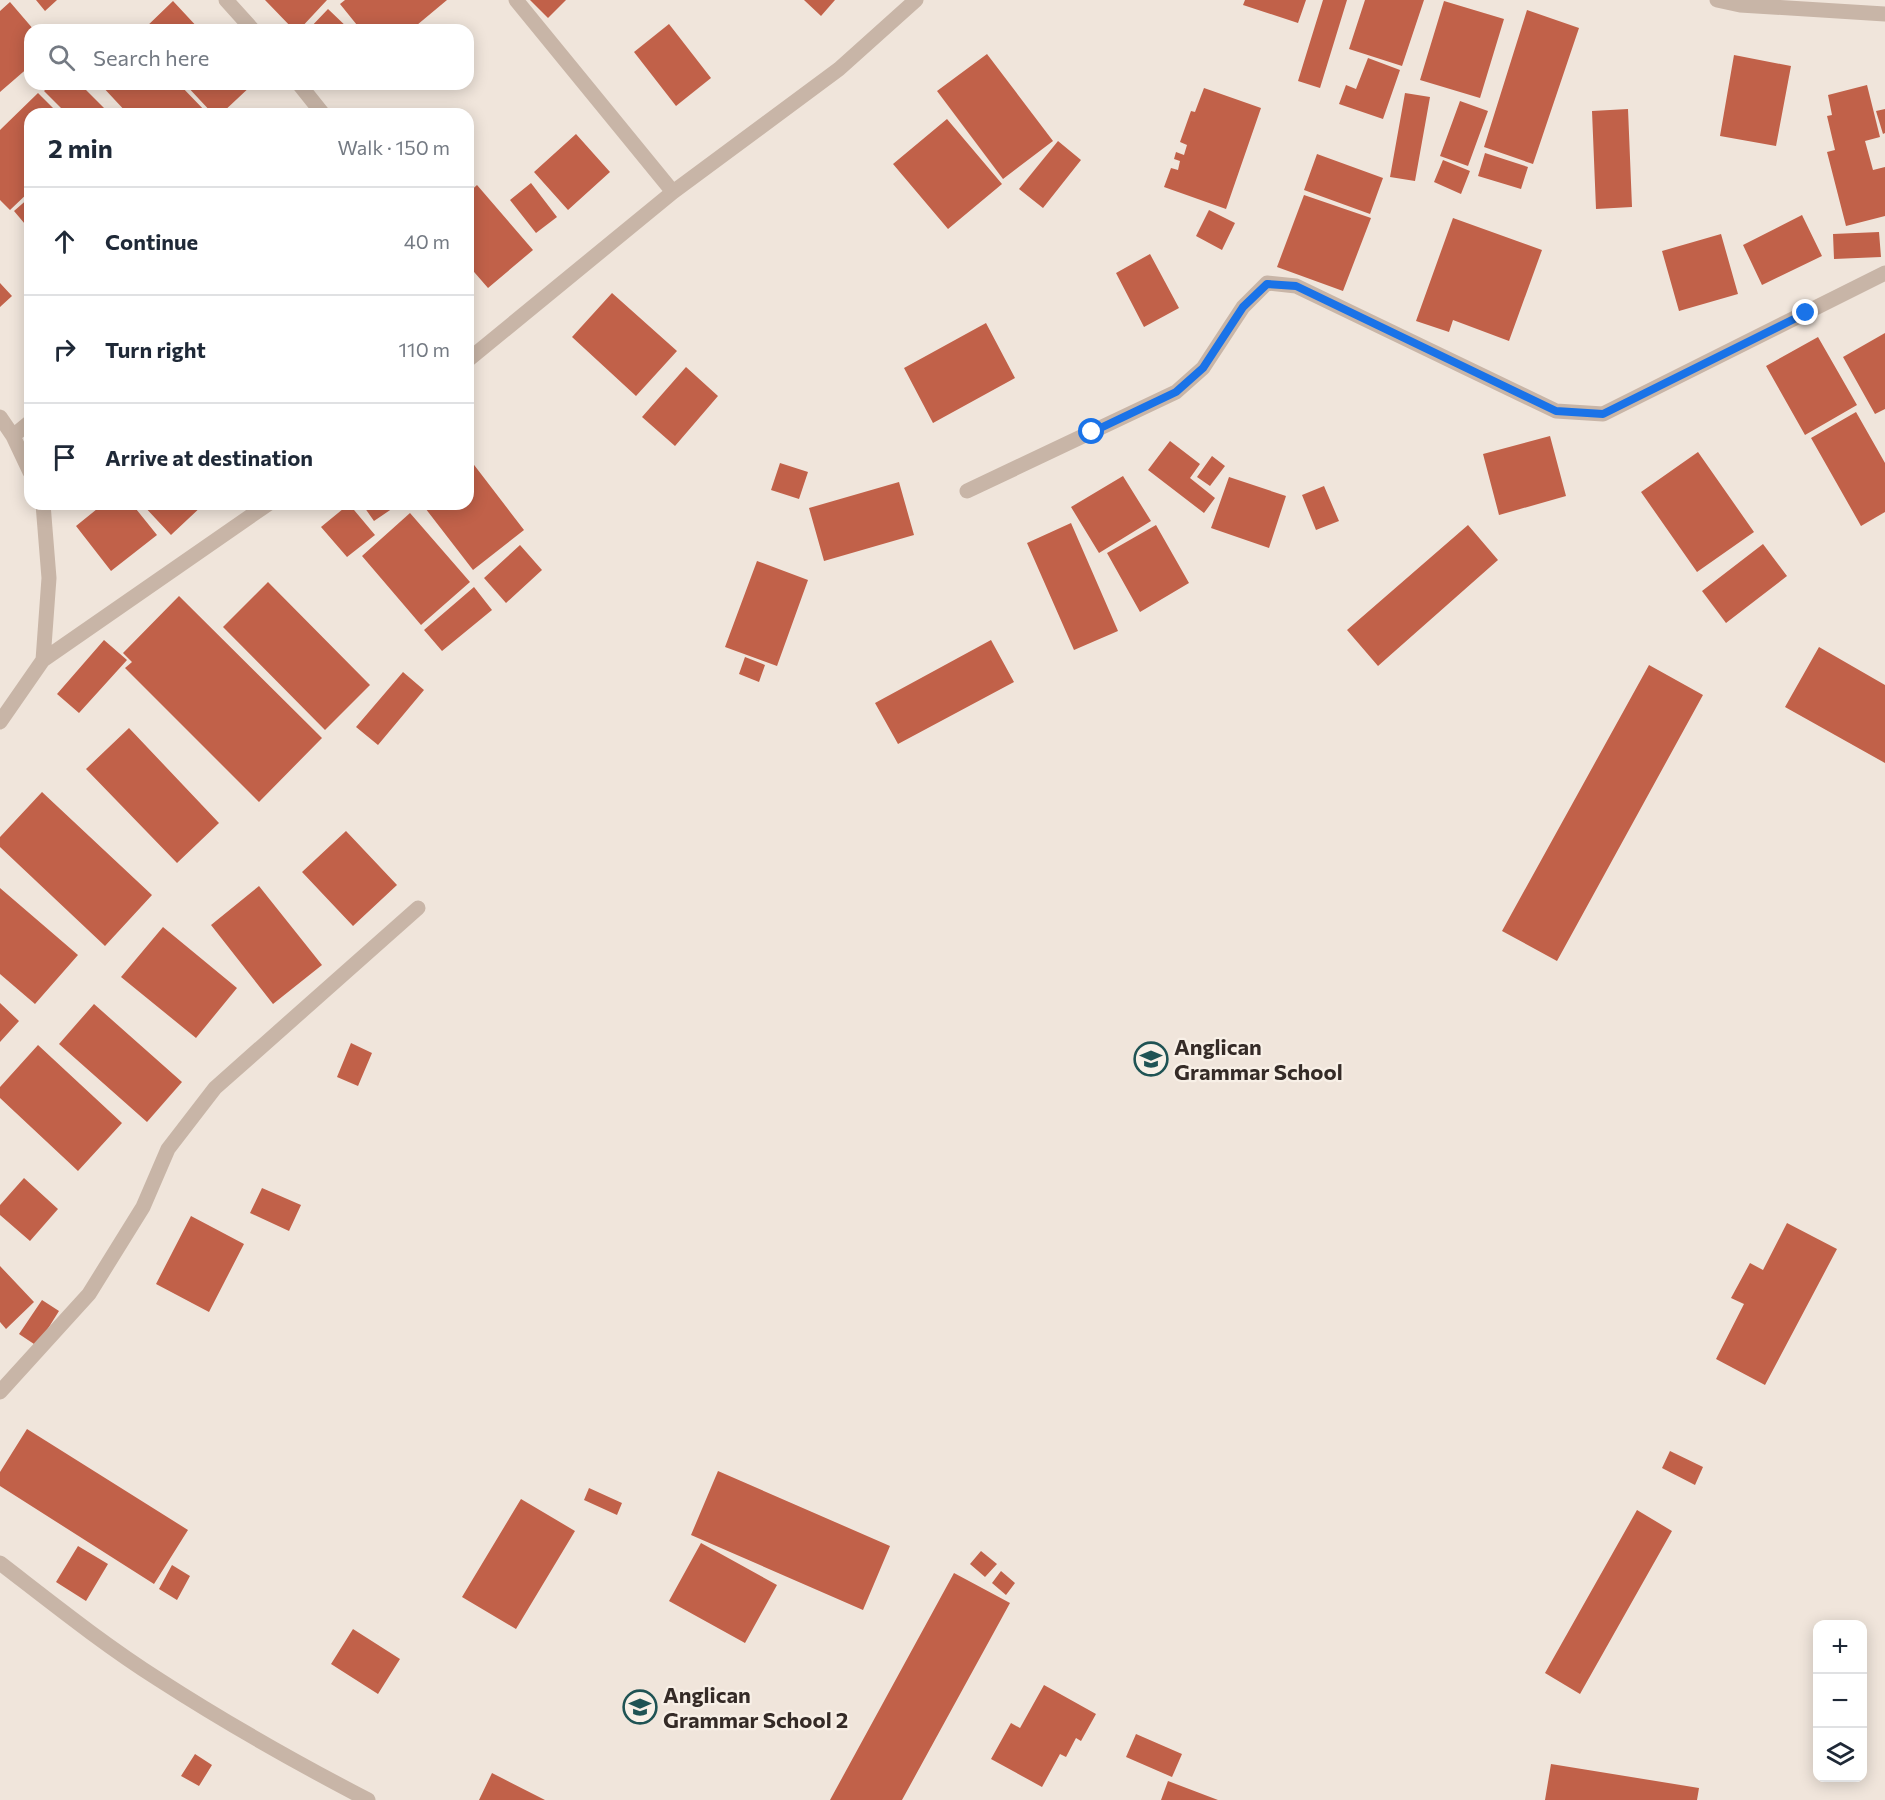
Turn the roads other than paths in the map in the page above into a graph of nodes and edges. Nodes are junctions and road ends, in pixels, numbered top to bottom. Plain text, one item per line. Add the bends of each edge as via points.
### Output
1 (226, 0) edge
2 (516, 0) edge
3 (916, 0) edge
4 (1717, 0) edge
5 (1885, 14) edge
6 (248, 24) edge
7 (305, 90) edge
8 (318, 108) edge
9 (673, 192) junction
10 (1885, 273) edge
11 (474, 355) edge
12 (0, 417) edge
13 (24, 427) edge
14 (13, 436) junction
15 (24, 459) edge
16 (967, 490) dead end
17 (43, 510) edge
18 (259, 510) edge
19 (43, 660) junction
20 (0, 722) edge
21 (418, 908) dead end
22 (0, 1392) edge
23 (0, 1563) edge
24 (368, 1800) edge

1 - 6 street
2 - 9 street
3 - 9 street via 839,69
4 - 5 street via 1740,5
7 - 8 street
9 - 11 street
10 - 16 street via 1603,414 1556,411 1296,286 1267,284 1243,307 1203,368 1176,392
12 - 14 street
13 - 14 street
14 - 15 street
17 - 19 street via 49,578
18 - 19 street
19 - 20 street
21 - 22 street via 215,1088 168,1149 142,1207 89,1294
23 - 24 street via 158,1679

